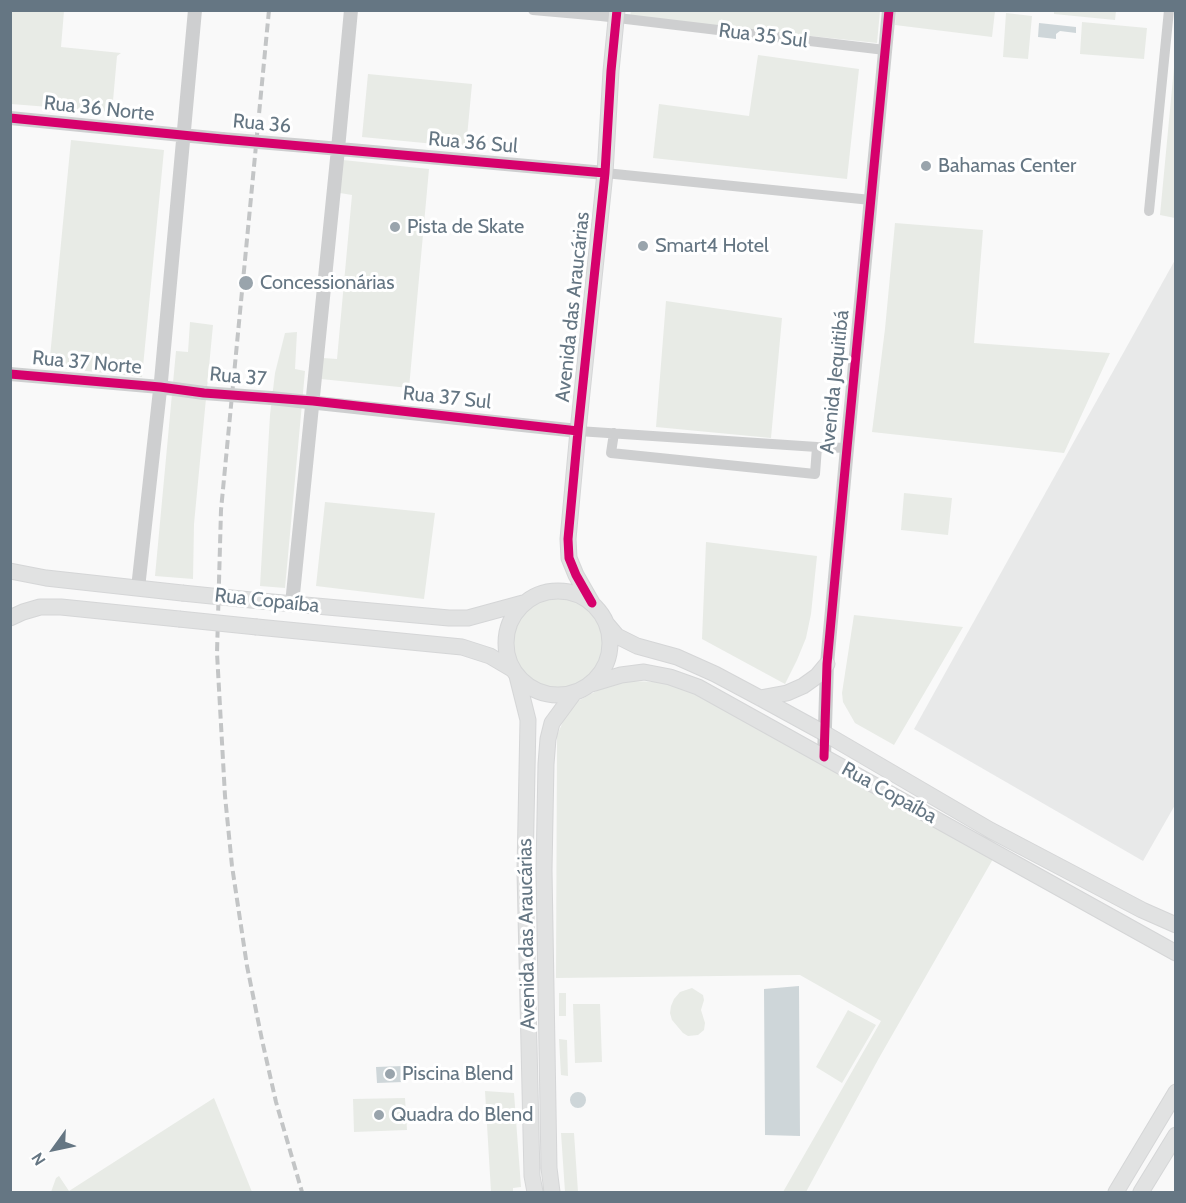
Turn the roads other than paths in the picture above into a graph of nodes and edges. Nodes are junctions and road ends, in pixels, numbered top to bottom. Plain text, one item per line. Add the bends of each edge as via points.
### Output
1 (195, 10) edge
2 (351, 10) edge
3 (533, 10) edge
4 (889, 10) edge
5 (1169, 10) edge
6 (617, 14) edge
7 (885, 50) junction
8 (10, 118) edge
9 (184, 135) junction
10 (338, 149) junction
11 (605, 173) junction
12 (871, 200) junction
13 (1149, 211) dead end
14 (10, 374) edge
15 (160, 387) junction
16 (313, 401) junction
17 (578, 431) junction
18 (614, 433) junction
19 (817, 447) junction
20 (847, 448) junction
21 (10, 572) edge
22 (138, 588) junction
23 (523, 603) junction
24 (592, 603) junction
25 (292, 604) junction
26 (10, 618) edge
27 (606, 623) junction
28 (827, 664) junction
29 (514, 672) junction
30 (591, 684) junction
31 (574, 693) junction
32 (760, 698) junction
33 (824, 733) junction
34 (824, 757) junction
35 (525, 870) junction
36 (544, 870) junction
37 (1176, 925) edge
38 (1176, 953) edge
39 (1176, 1092) edge
40 (1176, 1135) edge
41 (535, 1192) edge
42 (552, 1192) edge
43 (1116, 1192) edge
44 (1141, 1192) edge

1 - 9 street
2 - 10 street
3 - 6 street, Rua 35 Sul
4 - 7 street, Avenida Jequitibá
5 - 13 street
6 - 7 street, Rua 35 Sul
6 - 11 main road, Avenida das Araucárias
7 - 12 street, Avenida Jequitibá
8 - 9 street, Rua 36 Norte
9 - 10 street, Rua 36, bridge
9 - 15 street
10 - 11 street, Rua 36 Sul
10 - 16 street
11 - 12 street, Rua 36 Sul
11 - 17 main road, Avenida das Araucárias
12 - 20 street, Avenida Jequitibá
14 - 15 street, Rua 37 Norte
15 - 16 street, Rua 37, bridge
15 - 22 street
16 - 17 street, Rua 37 Sul
16 - 25 street
17 - 18 street, Rua 37 Sul
17 - 24 main road, Avenida das Araucárias via 569,558
18 - 19 street, Rua 37 Sul
18 - 19 street via 611,453 815,474
19 - 20 street, Rua 37 Sul
20 - 28 street, Avenida Jequitibá
21 - 22 main road, Rua Copaíba
22 - 25 main road, Rua Copaíba, bridge
23 - 24 main road via 539,593 557,590 576,593
23 - 25 main road, Rua Copaíba via 468,618
23 - 29 main road via 506,634 506,652
24 - 27 main road
26 - 29 main road, Rua Copaíba, bridge via 40,608 61,607 462,648 490,656
27 - 30 main road via 610,650
27 - 32 main road, Rua Copaíba via 617,636 637,646 677,657
28 - 32 main road via 803,686
28 - 33 street, Avenida Jequitibá
29 - 31 main road via 529,687 543,693
29 - 35 main road, Avenida das Araucárias via 528,720
30 - 31 main road
30 - 34 main road, Rua Copaíba via 644,672 670,678 698,687
31 - 36 main road, Avenida das Araucárias via 552,723 548,740
32 - 33 main road, Rua Copaíba
33 - 34 street, Avenida Jequitibá
33 - 37 main road, Rua Copaíba via 990,830
34 - 38 main road, Rua Copaíba
35 - 36 main road
35 - 41 main road, Avenida das Araucárias
36 - 42 main road, Avenida das Araucárias
39 - 43 main road
40 - 44 main road

